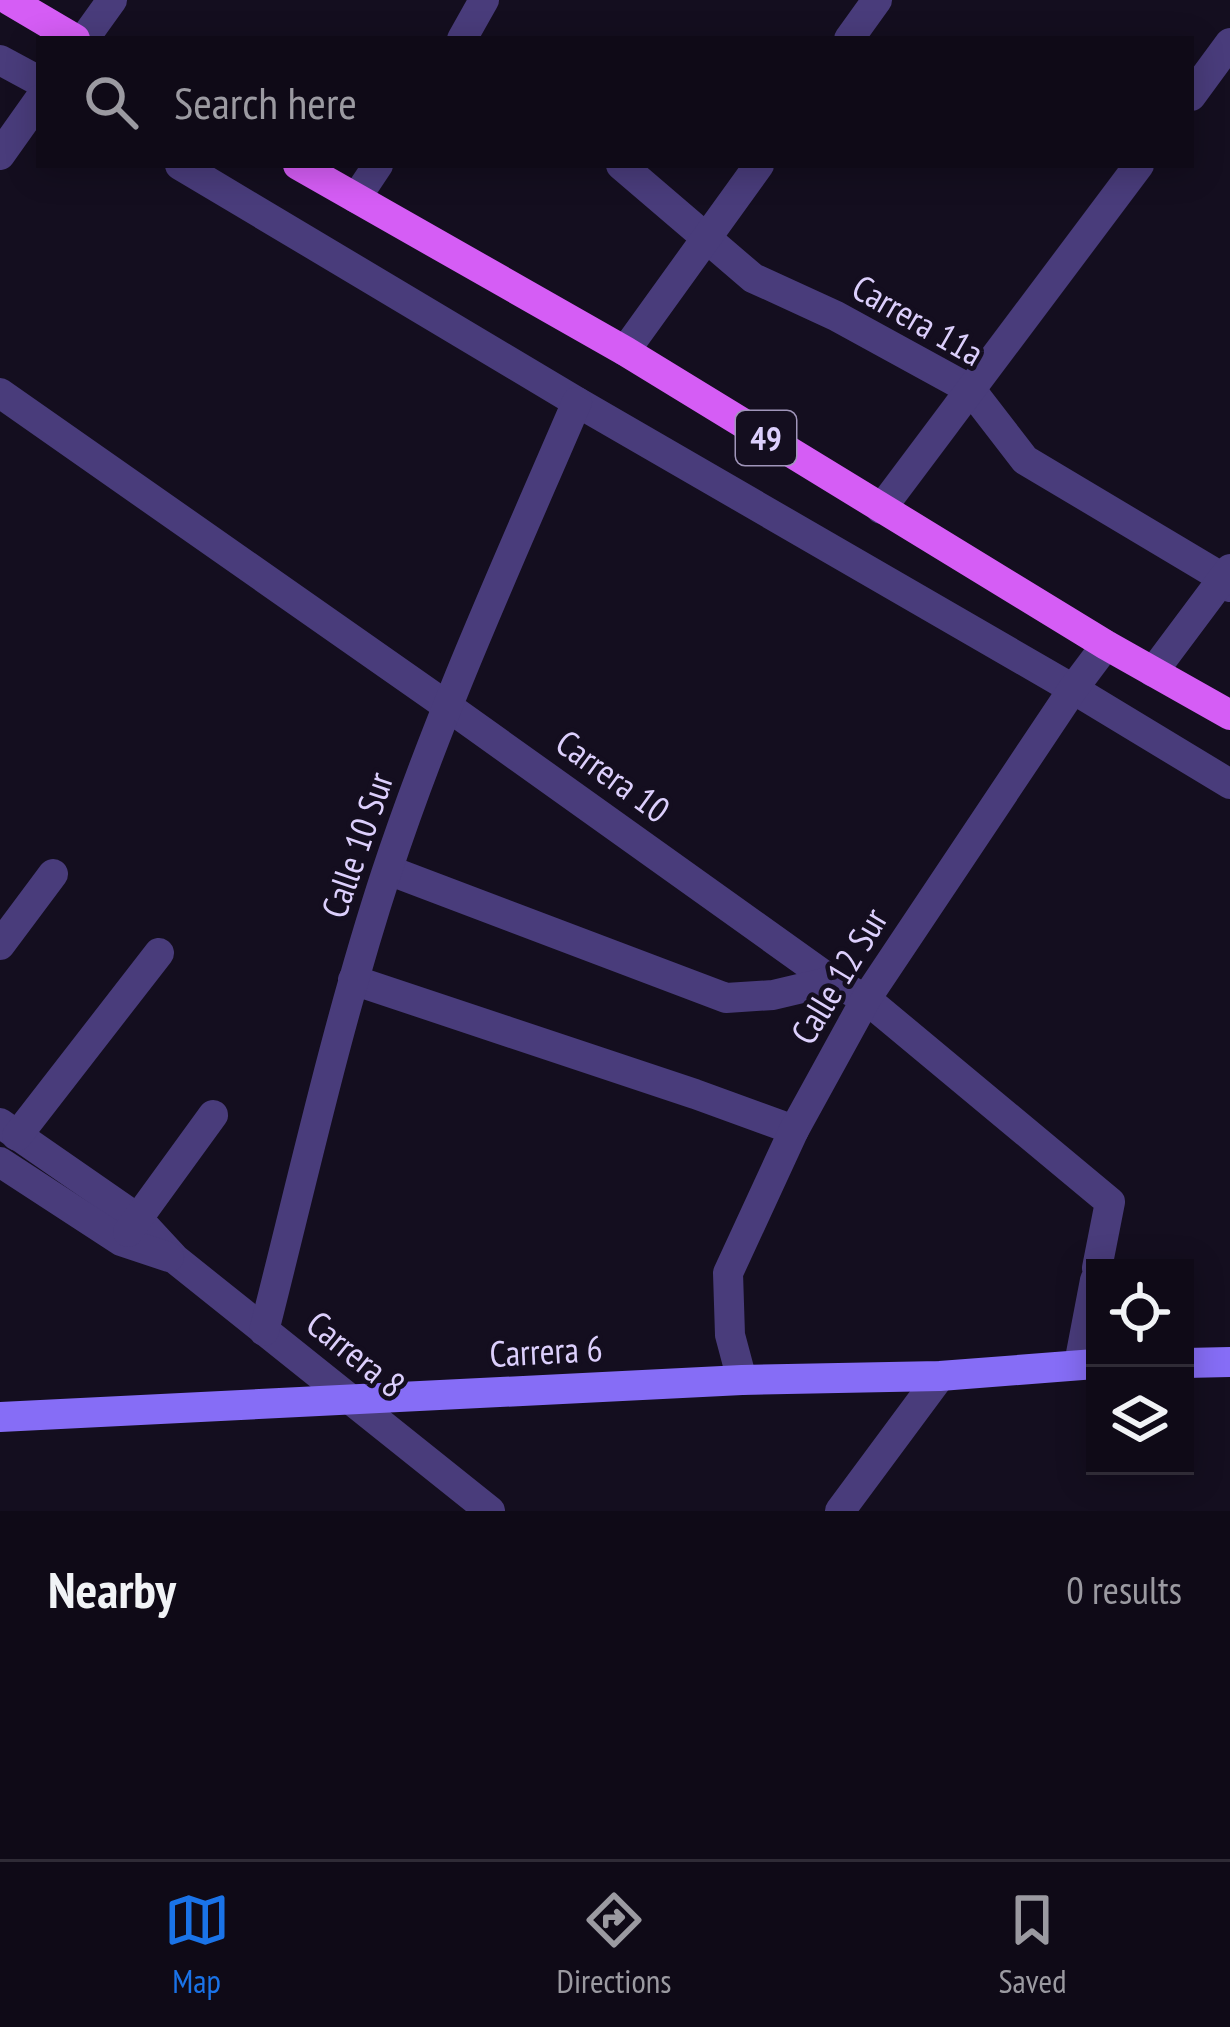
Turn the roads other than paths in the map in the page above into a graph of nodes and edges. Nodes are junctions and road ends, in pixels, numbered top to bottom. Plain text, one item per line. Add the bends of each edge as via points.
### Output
1 (9, 0) edge
2 (112, 0) edge
3 (483, 0) edge
4 (877, 0) edge
5 (75, 36) edge
6 (82, 36) edge
7 (464, 36) edge
8 (851, 36) edge
9 (1230, 43) edge
10 (0, 60) edge
11 (36, 79) edge
12 (1194, 91) edge
13 (36, 104) edge
14 (0, 155) edge
15 (185, 168) edge
16 (303, 168) edge
17 (376, 168) edge
18 (625, 168) edge
19 (757, 168) edge
20 (1137, 168) edge
21 (356, 198) junction
22 (707, 237) junction
23 (625, 351) junction
24 (971, 390) junction
25 (0, 393) edge
26 (578, 402) junction
27 (881, 509) junction
28 (1228, 578) edge
29 (1106, 645) junction
30 (1153, 672) junction
31 (1073, 689) junction
32 (447, 706) junction
33 (1230, 716) edge
34 (1230, 784) edge
35 (388, 870) junction
36 (53, 874) dead end
37 (0, 945) edge
38 (159, 952) dead end
39 (353, 980) junction
40 (832, 981) junction
41 (866, 999) junction
42 (213, 1115) dead end
43 (794, 1130) junction
44 (6, 1140) edge
45 (129, 1230) junction
46 (1099, 1259) edge
47 (264, 1331) junction
48 (1230, 1362) edge
49 (1194, 1363) edge
50 (1086, 1364) edge
51 (940, 1376) junction
52 (742, 1380) junction
53 (351, 1399) junction
54 (0, 1417) edge
55 (490, 1511) edge
56 (840, 1511) edge

1 - 5 main road
2 - 6 street
3 - 7 street
4 - 8 street
9 - 12 street
10 - 11 street
13 - 14 street
15 - 26 street
16 - 21 main road, 49
17 - 21 street
18 - 22 street, Carrera 11a
19 - 22 street
20 - 24 street
21 - 23 main road, 49
22 - 23 street
22 - 24 street, Carrera 11a via 753,278
23 - 27 main road, 49
24 - 27 street
24 - 28 street, Carrera 11a via 1024,460
25 - 32 street, Carrera 10
26 - 31 street
26 - 32 street, Calle 10 Sur
27 - 29 main road, 49
28 - 30 street
29 - 30 main road, 49
29 - 31 street, Calle 12 Sur
30 - 33 main road, 49
31 - 34 street
31 - 41 street, Calle 12 Sur
32 - 35 street, Calle 10 Sur
32 - 40 street, Carrera 10
35 - 39 street, Calle 10 Sur
35 - 40 street via 726,998
36 - 37 street
38 - 44 street
39 - 43 street
39 - 47 street, Calle 10 Sur
40 - 41 street, Carrera 10
41 - 43 street, Calle 12 Sur
41 - 46 street, Carrera 10 via 1110,1202
42 - 45 street
43 - 52 street, Calle 12 Sur via 728,1273 730,1335
44 - 45 street, Carrera 8
45 - 47 street, Carrera 8
47 - 53 street, Carrera 8
48 - 49 street
50 - 51 street, Carrera 6
51 - 52 street, Carrera 6
51 - 56 street
52 - 53 street, Carrera 6
53 - 54 street, Carrera 6
53 - 55 street, Carrera 8

